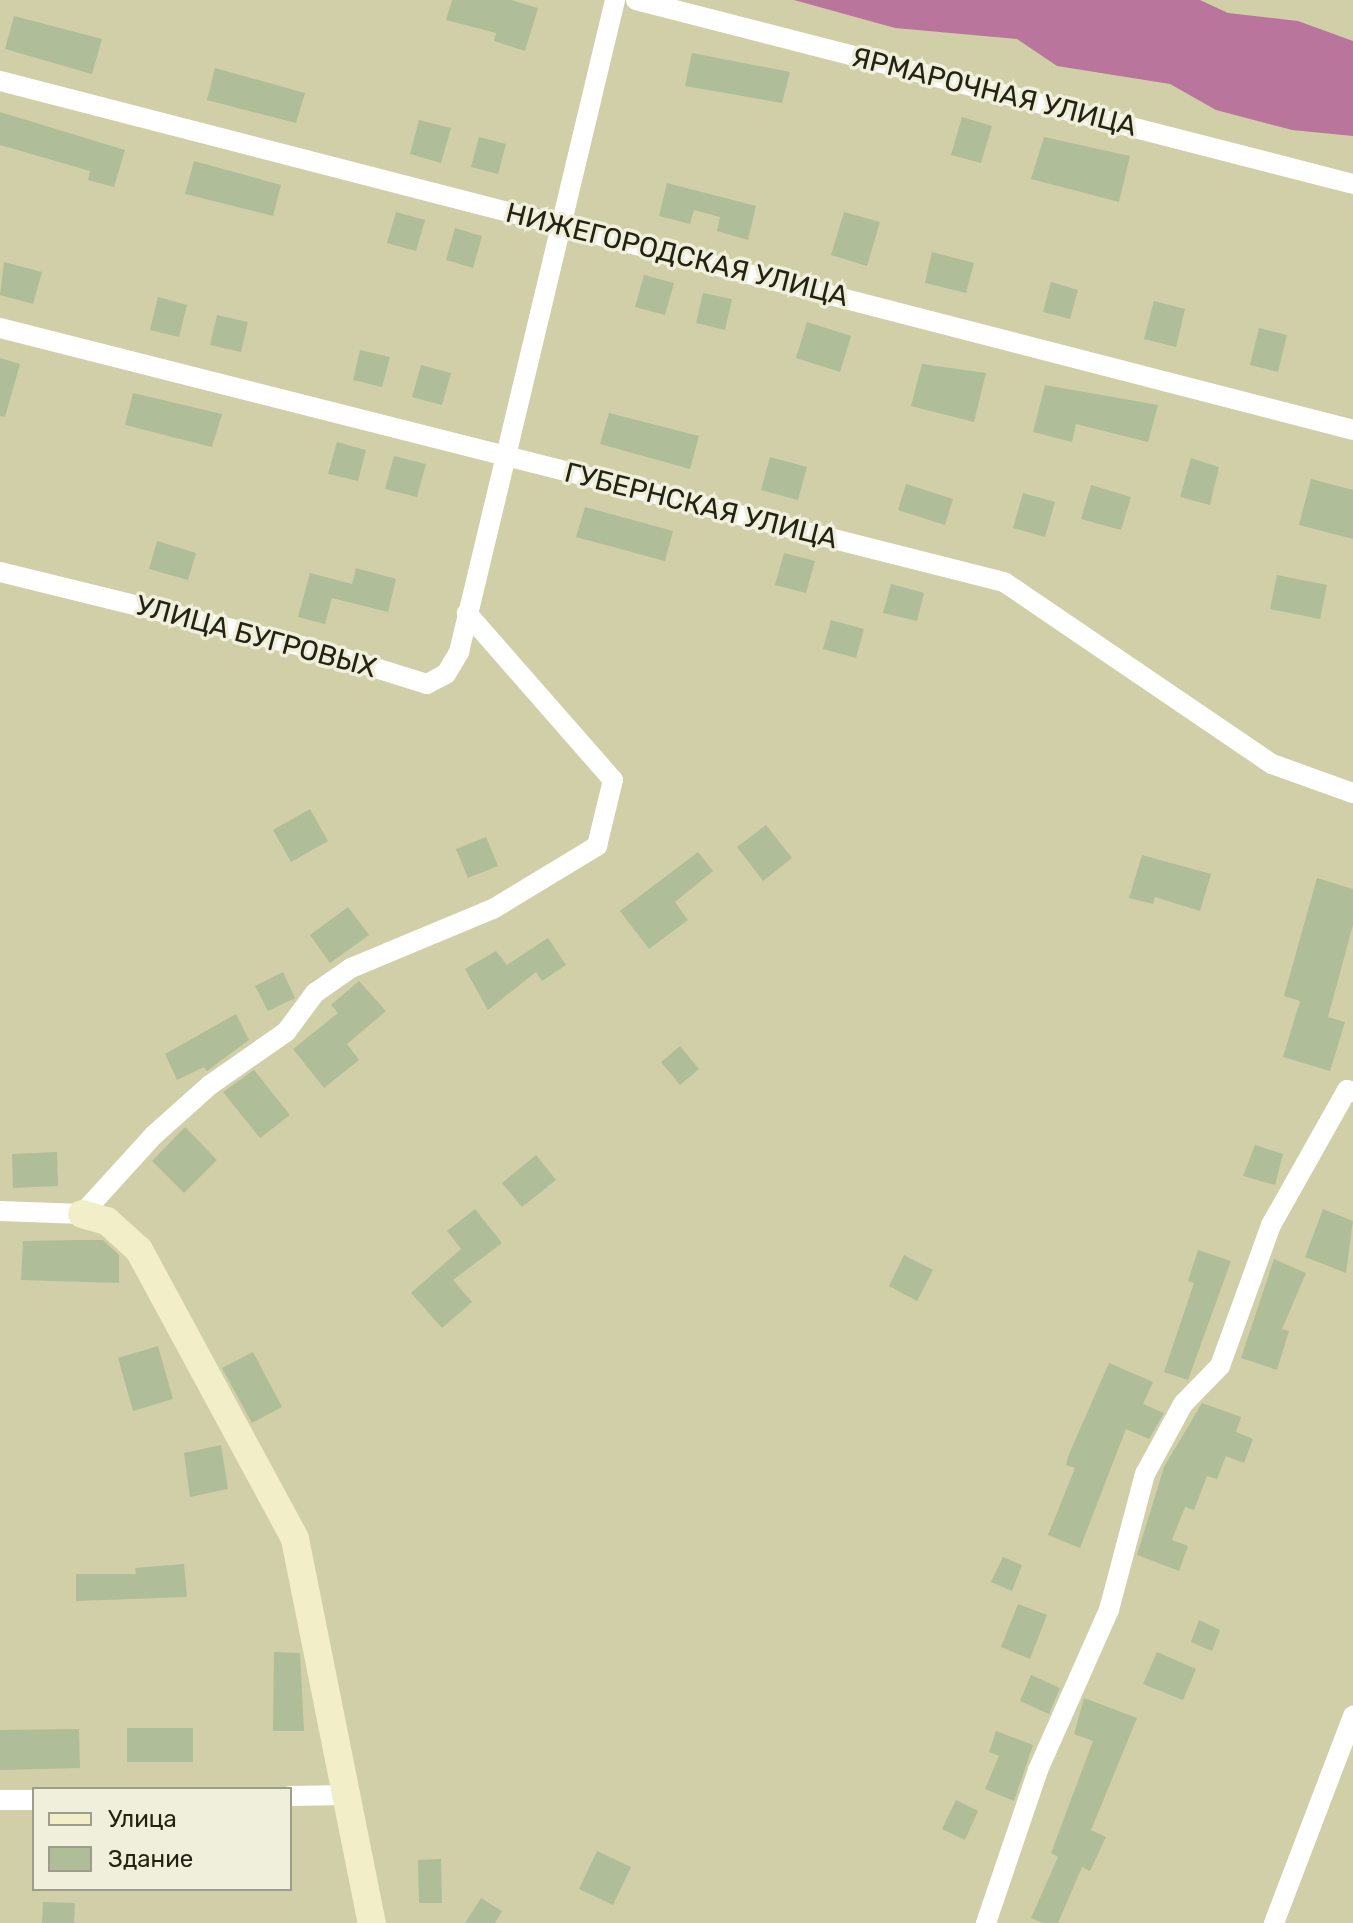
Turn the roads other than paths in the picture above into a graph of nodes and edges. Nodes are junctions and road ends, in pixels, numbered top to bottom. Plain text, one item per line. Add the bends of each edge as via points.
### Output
1 (615, 0) edge
2 (636, 0) edge
3 (0, 81) edge
4 (1353, 184) edge
5 (563, 226) junction
6 (0, 328) edge
7 (1353, 430) edge
8 (504, 456) junction
9 (0, 572) edge
10 (467, 613) junction
11 (1353, 793) edge
12 (1350, 1091) edge
13 (0, 1211) edge
14 (82, 1214) junction
15 (1353, 1716) edge
16 (347, 1795) junction
17 (292, 1796) edge
18 (0, 1800) edge
19 (32, 1800) edge
20 (372, 1923) edge
21 (986, 1923) edge
22 (1274, 1923) edge

1 - 5 street, УЛИЦА БУГРОВЫХ
2 - 4 street, ЯРМАРОЧНАЯ УЛИЦА
3 - 5 street, НИЖЕГОРОДСКАЯ УЛИЦА
5 - 7 street, НИЖЕГОРОДСКАЯ УЛИЦА
5 - 8 street, УЛИЦА БУГРОВЫХ
6 - 8 street, ГУБЕРНСКАЯ УЛИЦА
8 - 10 street, УЛИЦА БУГРОВЫХ
8 - 11 street, ГУБЕРНСКАЯ УЛИЦА via 1004,582 1272,764
9 - 10 street, УЛИЦА БУГРОВЫХ via 321,651 427,684 446,674 459,652
10 - 14 street via 613,780 597,846 493,909 351,968 315,993 286,1032 210,1085 154,1135
12 - 21 street via 1271,1225 1220,1366 1183,1404 1145,1474 1109,1610 1038,1770
13 - 14 street
14 - 16 street via 117,1227 139,1250 295,1539
15 - 22 street
16 - 17 street
16 - 20 street
18 - 19 street

